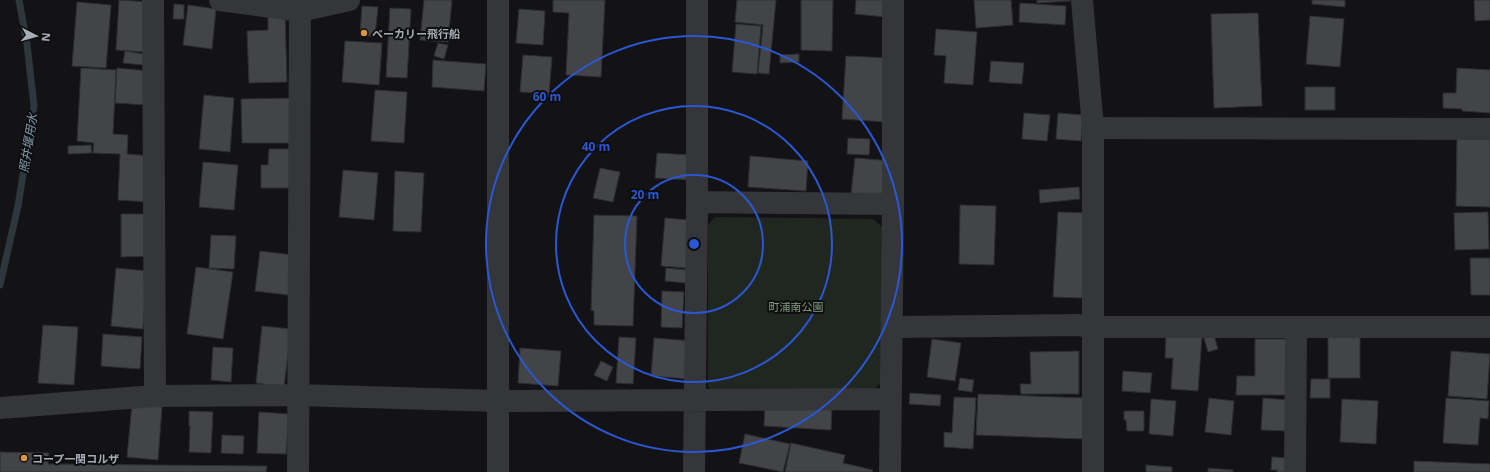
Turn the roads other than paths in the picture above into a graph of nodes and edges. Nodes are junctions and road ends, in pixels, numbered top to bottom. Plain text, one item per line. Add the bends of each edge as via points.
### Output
1 (153, 0) edge
2 (220, 0) edge
3 (349, 0) edge
4 (498, 0) edge
5 (697, 0) edge
6 (893, 0) edge
7 (1082, 0) edge
8 (300, 11) junction
9 (1093, 128) junction
10 (1490, 129) edge
11 (697, 202) junction
12 (893, 204) junction
13 (892, 327) junction
14 (1094, 327) junction
15 (1296, 327) junction
16 (1490, 327) edge
17 (298, 395) junction
18 (154, 396) junction
19 (890, 399) junction
20 (694, 400) junction
21 (497, 402) junction
22 (0, 408) edge
23 (298, 472) edge
24 (498, 472) edge
25 (694, 472) edge
26 (890, 472) edge
27 (1093, 472) edge
28 (1294, 472) edge

1 - 18 street
2 - 8 street
3 - 8 street
4 - 21 street
5 - 11 street
6 - 12 street
7 - 9 street
8 - 17 street
9 - 10 street
9 - 14 street
11 - 12 street
11 - 20 street
12 - 13 street
13 - 14 street
13 - 19 street
14 - 15 street
14 - 27 street
15 - 16 street
15 - 28 street
17 - 18 street
17 - 21 street
17 - 23 street
18 - 22 street
19 - 20 street
19 - 26 street
20 - 21 street
20 - 25 street
21 - 24 street

